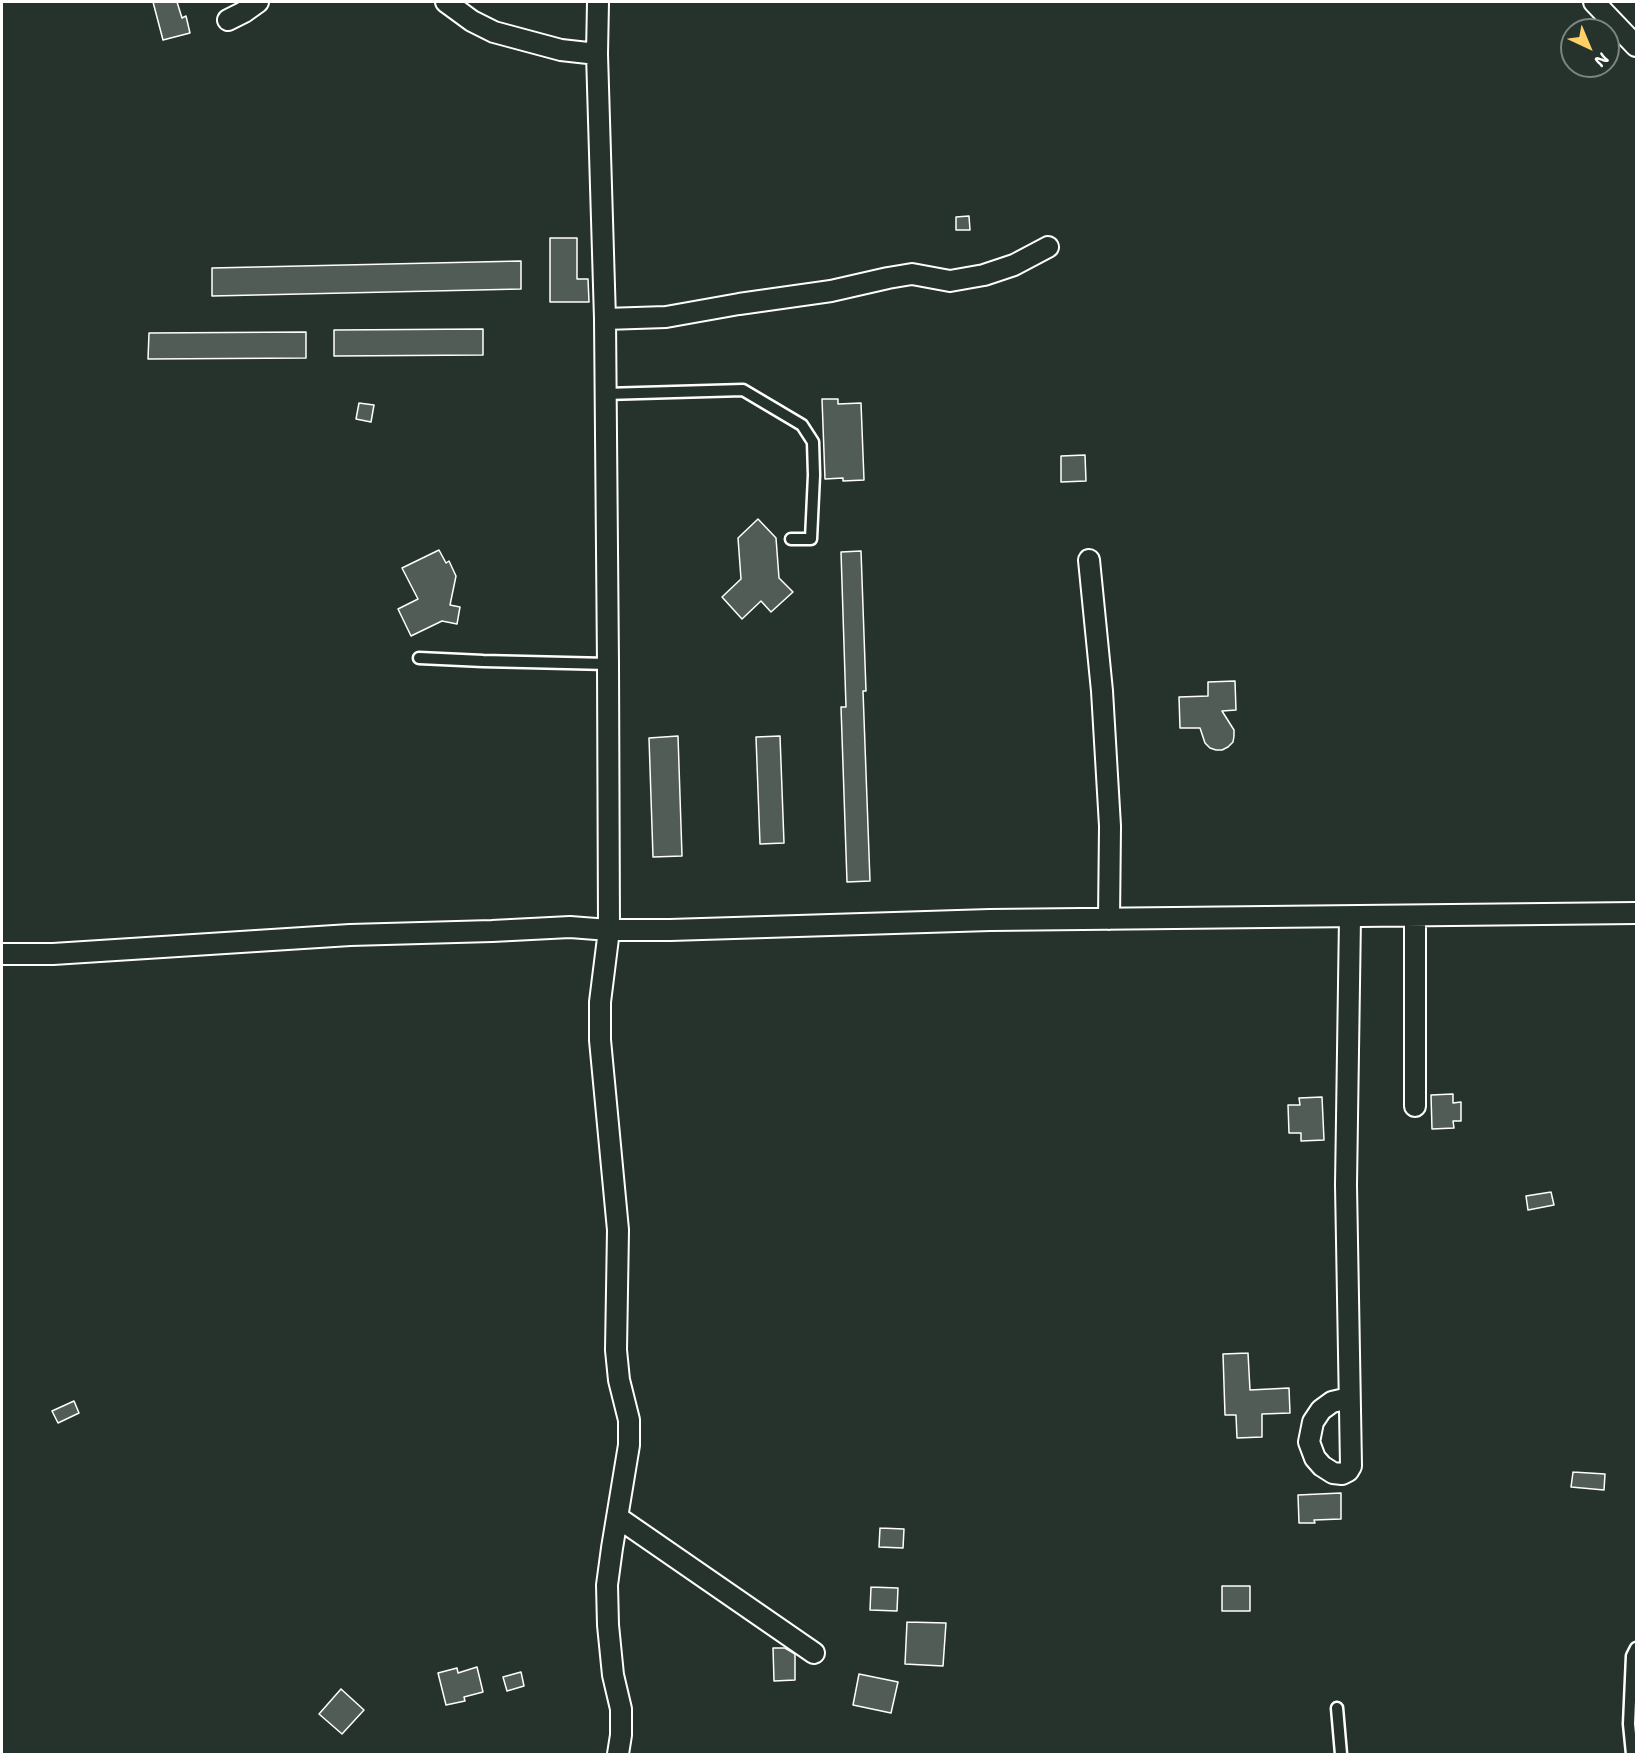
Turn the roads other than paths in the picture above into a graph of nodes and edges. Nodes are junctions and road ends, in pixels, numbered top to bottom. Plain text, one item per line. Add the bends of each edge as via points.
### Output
1 (258, 2) edge
2 (446, 2) edge
3 (598, 2) edge
4 (1594, 2) edge
5 (228, 20) dead end
6 (1636, 46) edge
7 (597, 54) junction
8 (1048, 247) dead end
9 (605, 319) junction
10 (605, 394) junction
11 (791, 539) dead end
12 (1089, 560) dead end
13 (419, 658) dead end
14 (608, 664) junction
15 (1636, 913) edge
16 (1415, 916) junction
17 (1350, 917) junction
18 (1109, 919) junction
19 (609, 930) junction
20 (2, 954) edge
21 (1415, 1106) dead end
22 (1349, 1398) dead end
23 (617, 1517) junction
24 (1636, 1648) edge
25 (814, 1653) dead end
26 (1337, 1708) dead end
27 (618, 1755) edge
28 (1341, 1755) edge
29 (1632, 1755) edge

1 - 5 street
2 - 7 street via 495,32 561,50
3 - 7 street
4 - 6 street
7 - 9 street
8 - 9 street via 1014,265 951,281 912,274 666,317
9 - 10 street
10 - 11 lane via 743,390 802,425 813,442 811,539
10 - 14 street
12 - 18 street via 1110,826
13 - 14 lane
14 - 19 street
15 - 16 street
16 - 17 street
16 - 21 street
17 - 18 street
17 - 22 street via 1346,1185
18 - 19 street
19 - 20 street via 570,927 350,935
19 - 23 street via 600,1002 600,1040 618,1230 616,1350 629,1420 629,1445
23 - 25 street
23 - 27 street via 607,1595 613,1675 621,1709
24 - 29 lane via 1632,1656 1629,1724
26 - 28 lane

